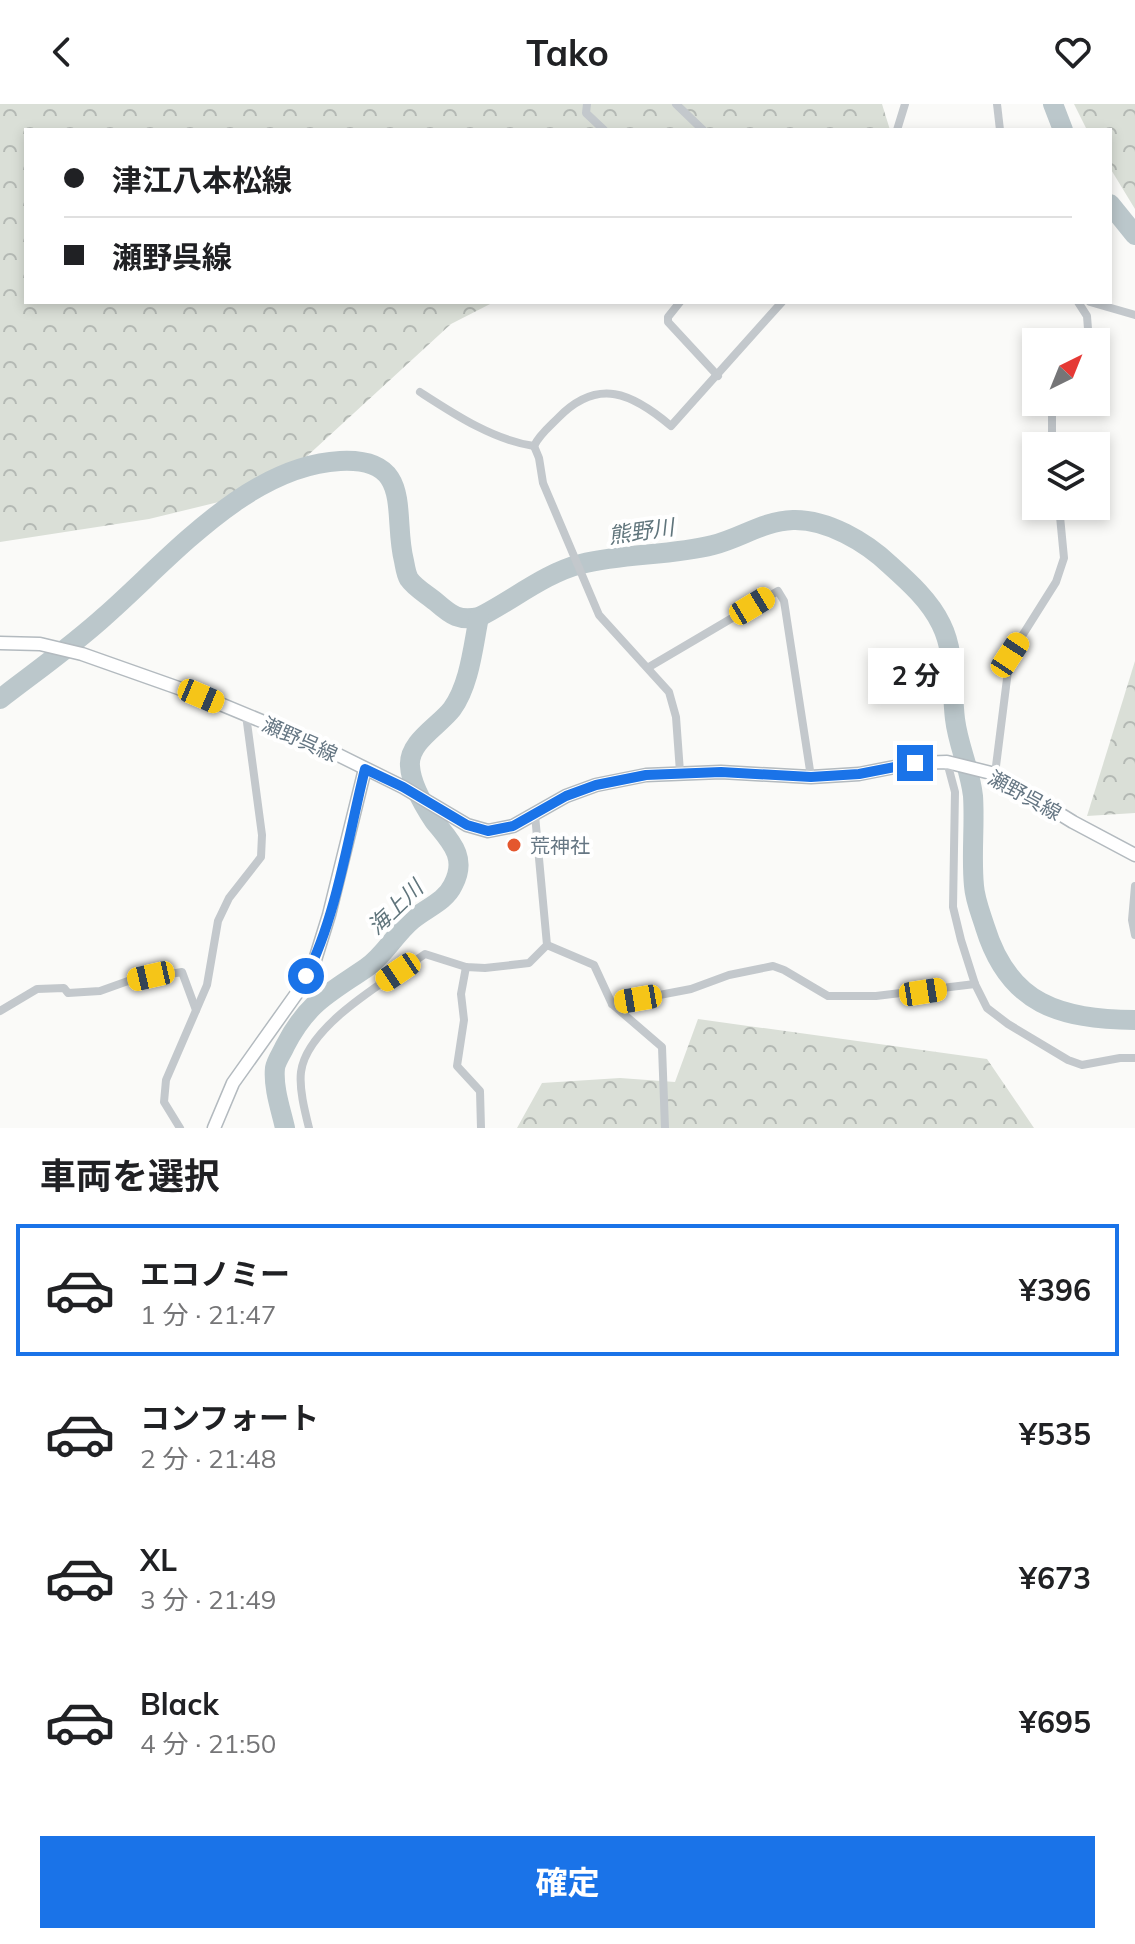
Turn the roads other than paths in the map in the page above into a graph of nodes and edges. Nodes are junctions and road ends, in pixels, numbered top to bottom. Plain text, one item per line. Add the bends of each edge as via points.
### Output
1 (587, 104) edge
2 (676, 104) edge
3 (905, 104) edge
4 (997, 104) edge
5 (602, 128) edge
6 (701, 128) edge
7 (898, 128) edge
8 (1000, 128) edge
9 (678, 304) edge
10 (780, 304) edge
11 (1079, 304) edge
12 (1097, 304) edge
13 (1135, 315) edge
14 (1088, 328) edge
15 (718, 376) junction
16 (420, 392) dead end
17 (534, 446) junction
18 (1060, 520) edge
19 (0, 643) edge
20 (649, 667) junction
21 (246, 715) junction
22 (951, 762) junction
23 (365, 769) junction
24 (680, 772) junction
25 (995, 774) junction
26 (811, 777) junction
27 (535, 815) junction
28 (1135, 855) edge
29 (1135, 886) edge
30 (1135, 935) edge
31 (547, 945) junction
32 (466, 967) junction
33 (975, 984) junction
34 (612, 1004) junction
35 (196, 1010) junction
36 (0, 1011) edge
37 (1135, 1058) edge
38 (180, 1128) edge
39 (214, 1128) edge
40 (309, 1128) edge
41 (481, 1128) edge
42 (665, 1128) edge

1 - 5 street via 586,113
2 - 6 street
3 - 7 street
4 - 8 street
9 - 15 street via 668,322
10 - 15 street
11 - 14 street
12 - 13 street
15 - 17 street via 671,426 616,392 592,395 566,410
16 - 17 street via 455,414
17 - 20 street via 543,483 599,615
18 - 25 street via 1064,558 1056,582 1010,655
19 - 21 main road, 瀬野呉線 via 40,644 82,654
20 - 24 street via 669,692
20 - 26 street via 778,591 784,601
21 - 23 main road, 瀬野呉線
21 - 35 street via 261,857 218,921 207,985
22 - 25 main road, 瀬野呉線
22 - 26 main road, 瀬野呉線
22 - 33 street via 953,907
23 - 27 main road, 瀬野呉線 via 467,825 488,831
23 - 39 main road via 315,960 233,1083
24 - 26 main road, 瀬野呉線
24 - 27 main road, 瀬野呉線 via 596,785
25 - 28 main road, 瀬野呉線
27 - 31 street
29 - 30 street
31 - 32 street via 529,963
31 - 34 street via 594,965
32 - 40 street via 425,954 348,1006 305,1057 302,1084
32 - 41 street via 457,1066 480,1091
33 - 34 street via 828,996 773,966
33 - 37 street via 987,1008 1068,1060 1082,1065
34 - 42 street via 662,1047
35 - 36 street via 182,972 100,991 37,989
35 - 38 street via 166,1080 164,1102

